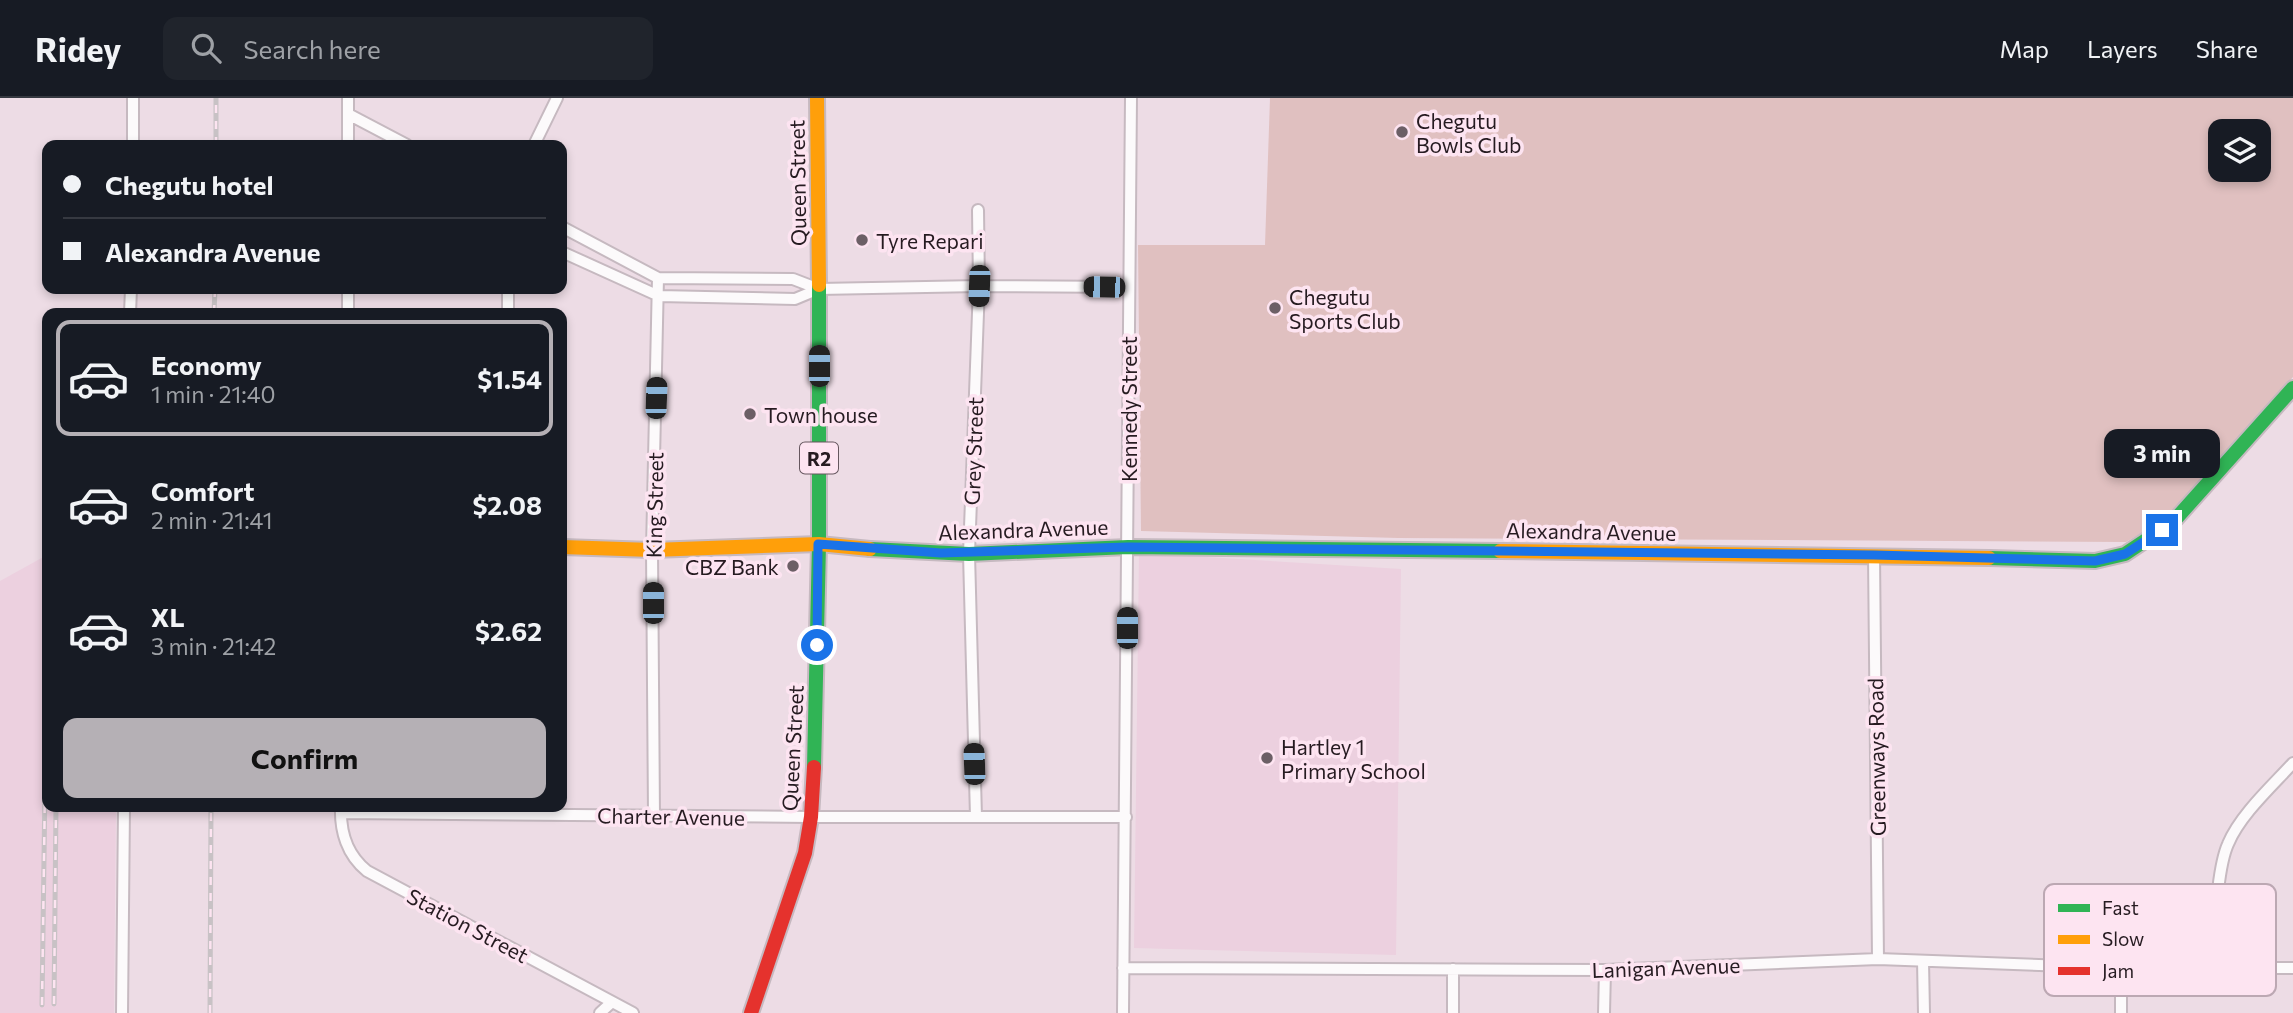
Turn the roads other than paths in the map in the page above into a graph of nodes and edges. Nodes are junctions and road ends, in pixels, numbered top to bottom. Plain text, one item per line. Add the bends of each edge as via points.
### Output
1 (134, 98) edge
2 (348, 98) edge
3 (556, 98) edge
4 (817, 98) edge
5 (1131, 98) edge
6 (348, 114) junction
7 (133, 140) edge
8 (348, 140) edge
9 (397, 140) edge
10 (536, 140) edge
11 (978, 210) dead end
12 (567, 230) edge
13 (567, 255) edge
14 (658, 278) junction
15 (979, 286) junction
16 (1129, 288) junction
17 (819, 289) junction
18 (659, 296) junction
19 (2293, 388) edge
20 (818, 544) junction
21 (567, 547) edge
22 (1128, 547) junction
23 (652, 550) junction
24 (969, 554) junction
25 (1874, 555) junction
26 (2293, 763) edge
27 (124, 812) edge
28 (341, 812) edge
29 (553, 812) edge
30 (654, 816) junction
31 (811, 817) junction
32 (975, 817) junction
33 (1126, 817) junction
34 (2220, 884) edge
35 (1878, 959) junction
36 (1923, 961) junction
37 (2044, 965) edge
38 (1123, 968) junction
39 (1453, 969) junction
40 (1605, 970) junction
41 (611, 1002) junction
42 (122, 1013) edge
43 (600, 1013) edge
44 (633, 1013) edge
45 (751, 1013) edge
46 (1123, 1013) edge
47 (1453, 1013) edge
48 (1604, 1013) edge
49 (1924, 1013) edge

1 - 7 street
2 - 6 street
3 - 10 street
4 - 17 main road, Queen Street / R2
5 - 16 street, Kennedy Street
6 - 8 street
6 - 9 street
11 - 15 street, Grey Street
12 - 14 street
13 - 18 street
14 - 17 street via 793,279
14 - 18 street, King Street
15 - 16 street
15 - 17 street
15 - 24 street, Grey Street
16 - 22 street, Kennedy Street
17 - 18 street via 795,299
17 - 20 main road, Queen Street / R2
18 - 23 street, King Street
19 - 25 main road, Alexandra Avenue via 2174,522 2125,554 2095,561
20 - 23 main road, Alexandra Avenue
20 - 24 main road, Alexandra Avenue
20 - 31 main road, Queen Street / R2
21 - 23 main road, Alexandra Avenue
22 - 24 main road, Alexandra Avenue
22 - 25 main road, Alexandra Avenue
22 - 33 street, Kennedy Street
23 - 30 street, King Street
24 - 32 street, Grey Street
25 - 35 street, Greenways Road
26 - 34 street via 2254,805 2228,844
27 - 42 street
28 - 41 street, Station Street via 348,852 367,871
29 - 30 street, Charter Avenue
30 - 31 street, Charter Avenue
31 - 32 street, Charter Avenue
31 - 45 main road, Queen Street / R2 via 805,853
32 - 33 street, Charter Avenue
33 - 38 street, Kennedy Street
35 - 36 street, Lanigan Avenue
35 - 40 street, Lanigan Avenue
36 - 37 street, Lanigan Avenue
36 - 49 street
38 - 39 street, Lanigan Avenue
38 - 46 street, Kennedy Street
39 - 40 street, Lanigan Avenue
39 - 47 street
40 - 48 street
41 - 43 street
41 - 44 street, Station Street

